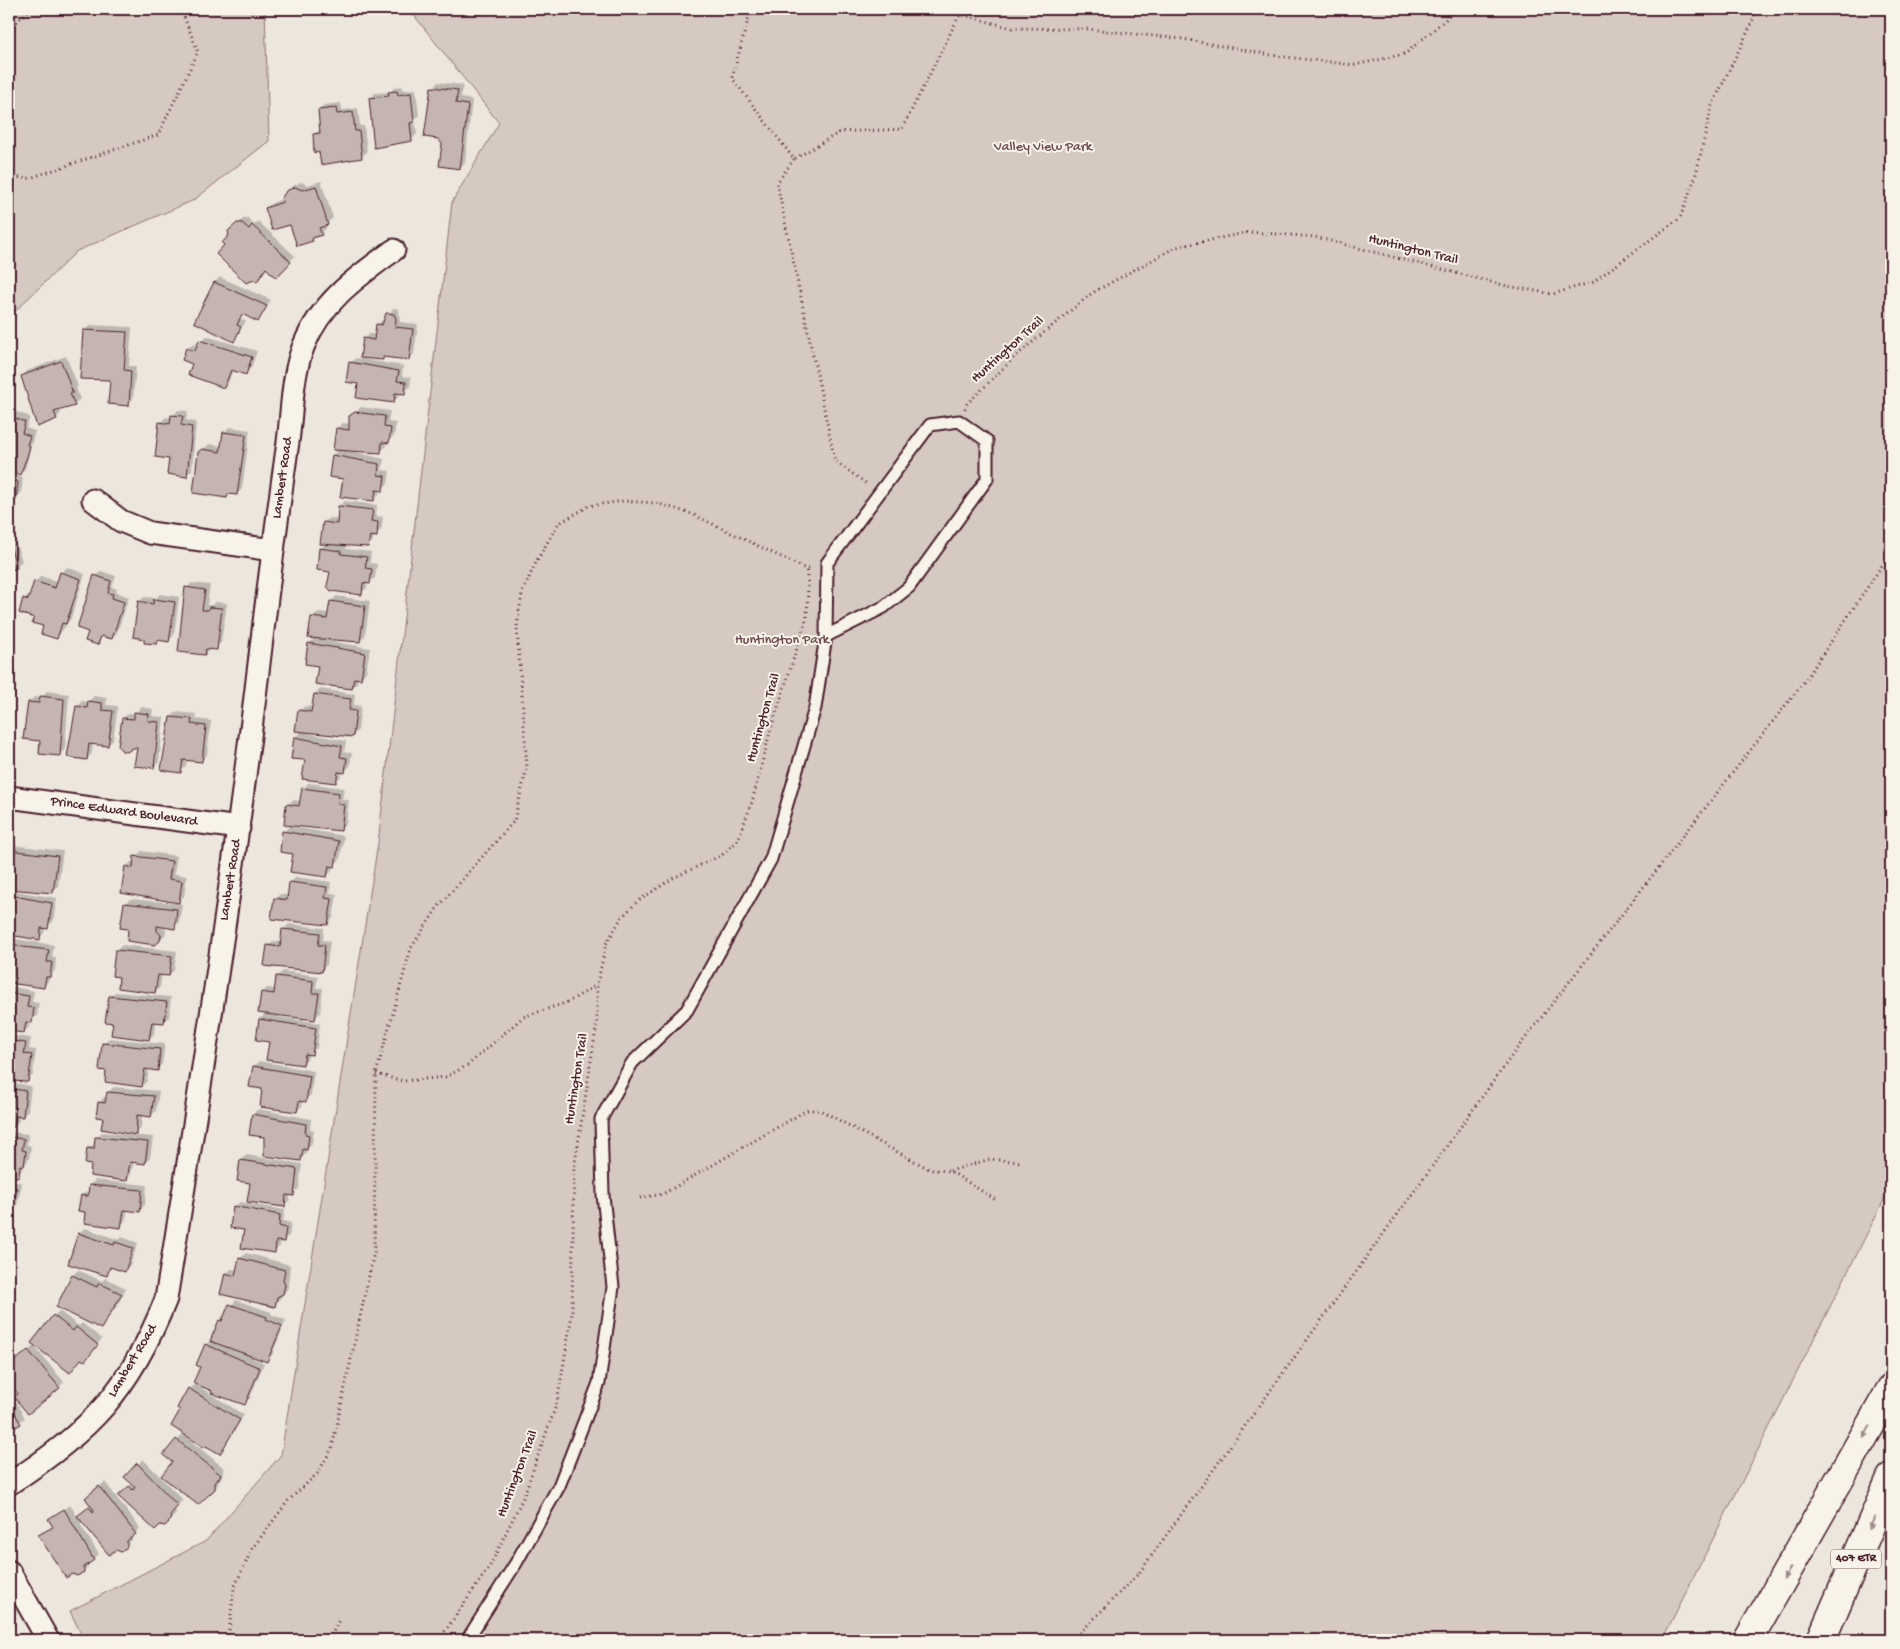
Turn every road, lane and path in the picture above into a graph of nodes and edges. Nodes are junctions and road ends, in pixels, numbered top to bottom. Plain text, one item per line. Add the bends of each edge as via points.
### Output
1 (30, 9) edge
2 (181, 9) edge
3 (751, 9) edge
4 (956, 9) edge
5 (1455, 9) edge
6 (1755, 9) edge
7 (960, 14) junction
8 (9, 30) edge
9 (794, 159) junction
10 (9, 176) edge
11 (394, 250) dead end
12 (959, 421) junction
13 (879, 492) junction
14 (92, 500) dead end
15 (273, 550) junction
16 (1891, 552) edge
17 (826, 636) junction
18 (9, 797) edge
19 (239, 828) junction
20 (597, 984) junction
21 (376, 1074) junction
22 (1022, 1162) dead end
23 (950, 1171) junction
24 (640, 1198) dead end
25 (996, 1200) dead end
26 (1891, 1390) edge
27 (1891, 1478) edge
28 (9, 1484) edge
29 (9, 1571) edge
30 (340, 1618) dead end
31 (48, 1640) edge
32 (228, 1640) edge
33 (329, 1640) edge
34 (439, 1640) edge
35 (467, 1640) edge
36 (1073, 1640) edge
37 (1748, 1640) edge
38 (1821, 1640) edge

1 - 8 path
2 - 10 path via 198,52 158,135 27,179
3 - 9 path via 732,78
4 - 7 path
5 - 7 path via 1405,54 1355,65 1277,56 1183,39 1087,29 1012,28
6 - 12 path, Huntington Trail via 1752,23 1712,106 1695,178 1680,218 1593,282 1553,294 1507,286 1316,237 1250,232 1176,247 1092,292 1016,355 967,404
7 - 9 path via 902,129 840,132
9 - 13 path via 777,183 835,461
11 - 15 street, Lambert Road via 339,292 319,316 303,347
12 - 13 lane via 930,425
12 - 17 lane via 987,441 987,479 909,588 884,607
13 - 17 lane via 827,563
14 - 15 street via 122,521 150,533
15 - 19 street, Lambert Road
16 - 36 path via 1806,679 1516,1050 1139,1573
17 - 35 lane via 815,708 771,859 687,1010 632,1063 601,1119 613,1287 599,1383 559,1486 516,1563
18 - 19 street, Prince Edward Boulevard
19 - 28 street, Lambert Road via 207,1051 166,1299 151,1337 116,1394 67,1444
20 - 21 path via 568,1002 523,1017 468,1065 446,1077 403,1081
20 - 21 path, Huntington Trail via 606,944 622,917 638,901 673,878 722,856 738,840 807,617 806,569 692,514 656,503 623,501 588,506 558,524 536,562 522,593 517,627 527,767 514,821 438,907 411,948
20 - 34 path, Huntington Trail via 597,1023 574,1169 572,1314 557,1403 523,1498 490,1566
21 - 32 path via 374,1252 332,1448 318,1473 288,1501 252,1548 234,1588
22 - 23 path via 990,1159
23 - 24 path via 931,1170 820,1110 807,1110 663,1194
23 - 25 path
26 -> 37 highway
27 -> 38 highway, 407 ETR
29 - 31 street
30 - 33 path

